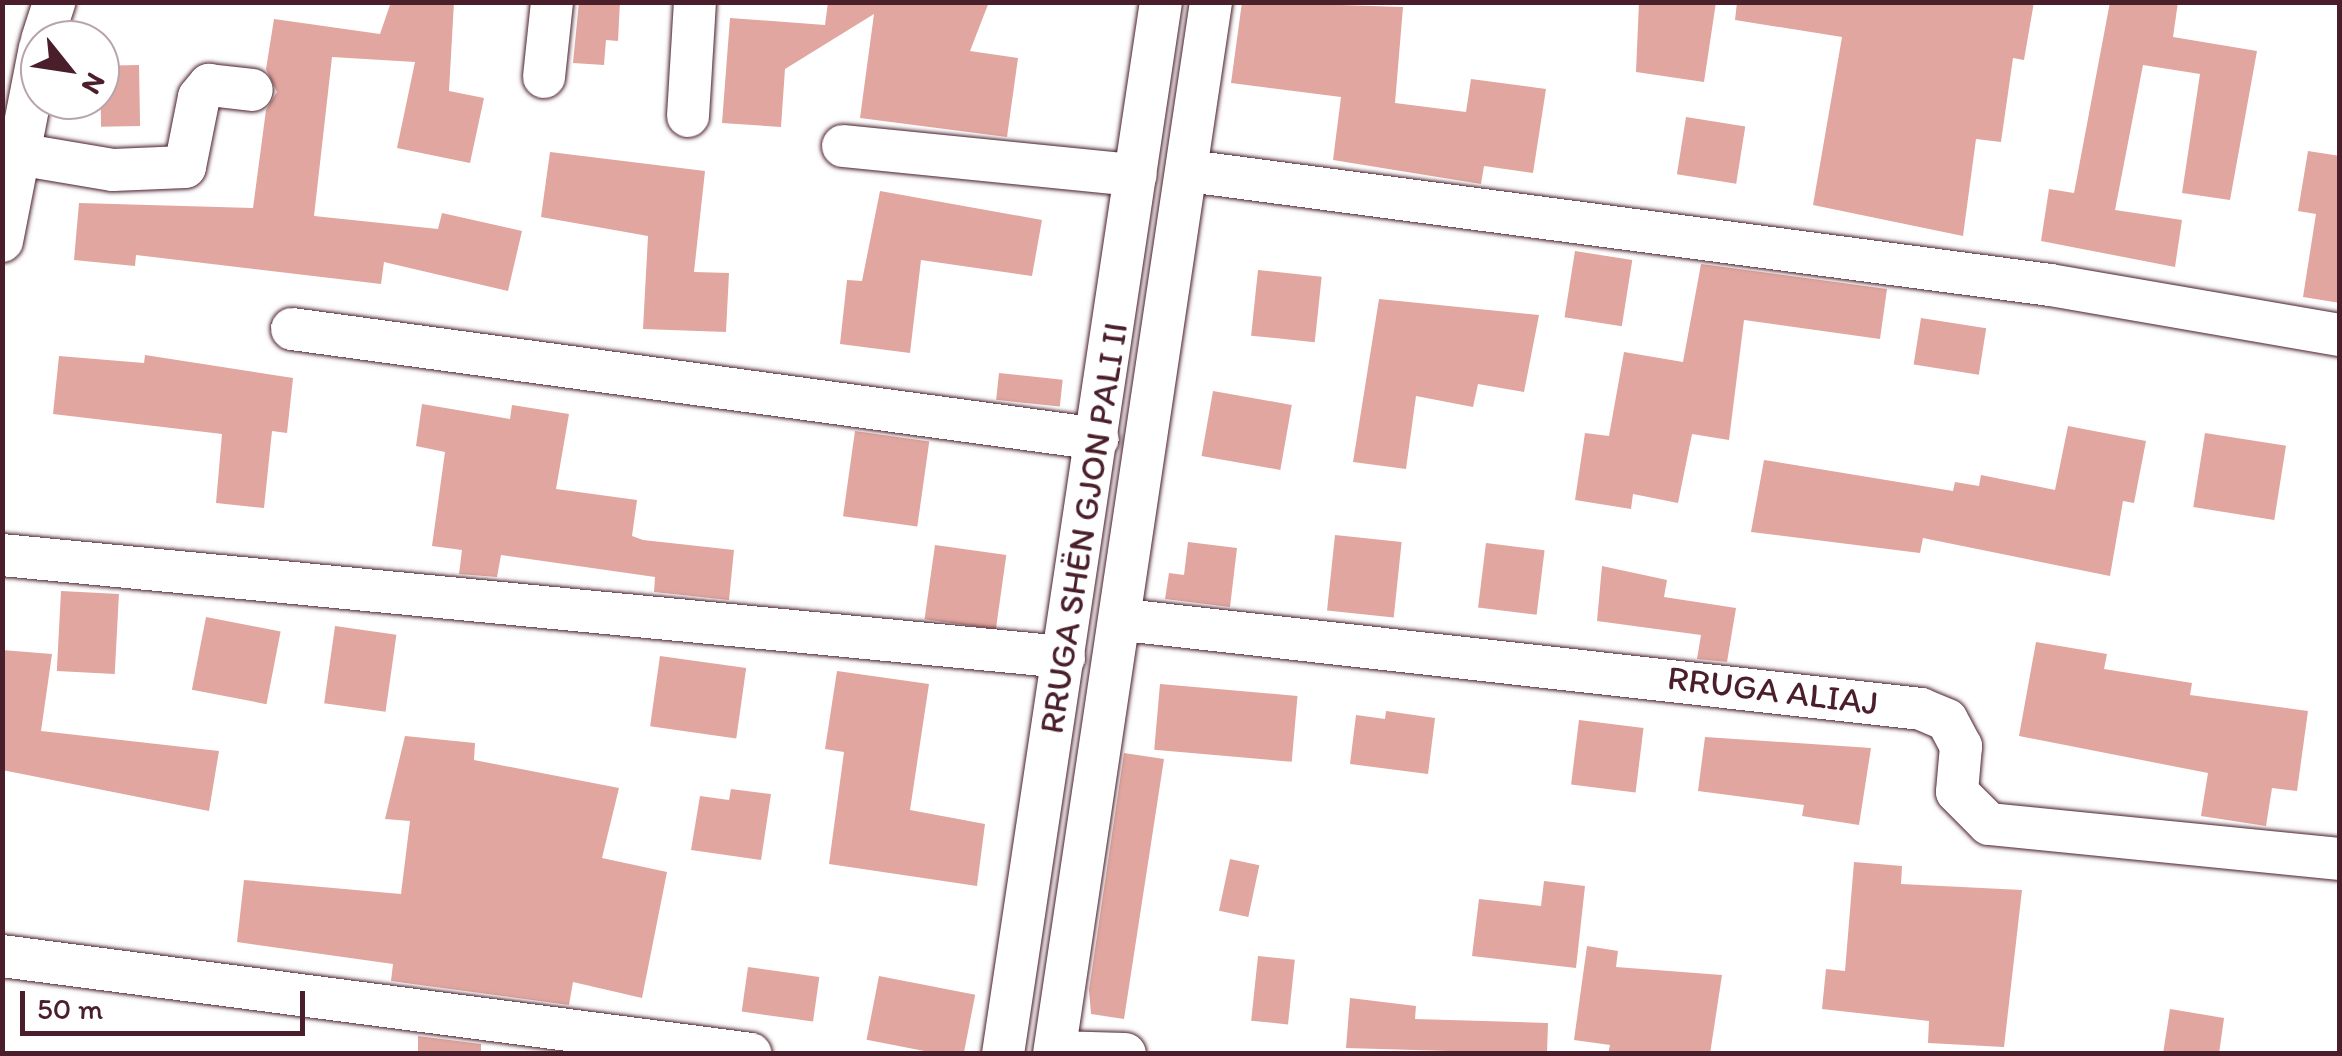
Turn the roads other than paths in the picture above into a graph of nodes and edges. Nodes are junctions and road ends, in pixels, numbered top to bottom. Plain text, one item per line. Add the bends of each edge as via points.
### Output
1 (552, 2) edge
2 (695, 2) edge
3 (1161, 2) edge
4 (1211, 2) edge
5 (544, 78) dead end
6 (252, 90) dead end
7 (688, 116) dead end
8 (25, 120) edge
9 (843, 146) dead end
10 (18, 154) junction
11 (1190, 171) junction
12 (1136, 175) junction
13 (2, 240) edge
14 (292, 329) dead end
15 (2340, 335) edge
16 (1098, 439) junction
17 (2, 555) edge
18 (1124, 620) junction
19 (1064, 657) junction
20 (2340, 859) edge
21 (2, 956) edge
22 (623, 1046) edge
23 (1054, 1053) edge
24 (752, 1054) edge
25 (1003, 1054) edge
26 (1125, 1054) edge

1 - 5 street
2 - 7 street
3 - 12 street, RRUGA SHËN GJON PALI II
4 - 11 street, RRUGA SHËN GJON PALI II
6 - 10 street via 209,86 199,97 185,167 113,170
8 - 10 street
9 - 12 street
10 - 13 street
11 - 15 street via 2050,285
11 - 18 street, RRUGA SHËN GJON PALI II
12 - 16 street, RRUGA SHËN GJON PALI II
14 - 16 street
16 - 19 street, RRUGA SHËN GJON PALI II
17 - 19 street
18 - 20 street, RRUGA ALIAJ via 1921,709 1947,720 1960,746 1956,792 1989,824
18 - 23 street, RRUGA SHËN GJON PALI II
19 - 25 street, RRUGA SHËN GJON PALI II
21 - 22 street
22 - 24 street
23 - 26 street

